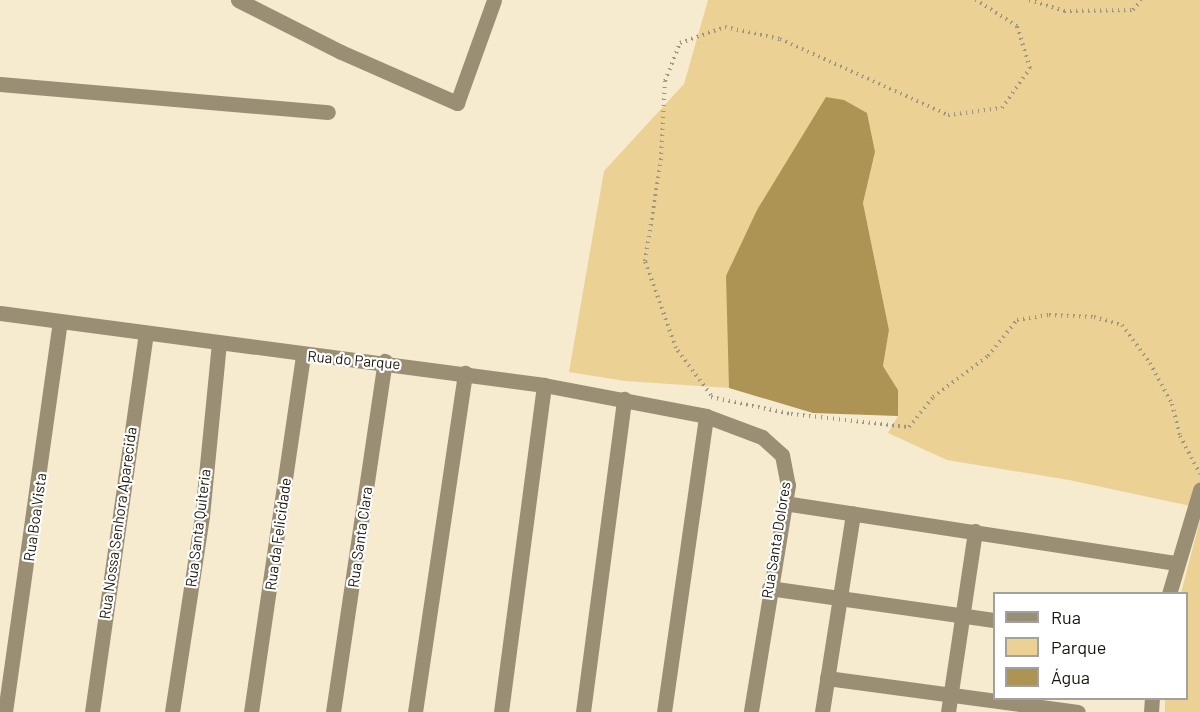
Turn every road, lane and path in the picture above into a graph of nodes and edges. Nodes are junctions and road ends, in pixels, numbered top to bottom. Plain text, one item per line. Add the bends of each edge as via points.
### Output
1 (238, 0) edge
2 (494, 0) edge
3 (976, 0) edge
4 (1029, 0) edge
5 (1141, 0) edge
6 (0, 84) edge
7 (328, 112) dead end
8 (0, 313) edge
9 (60, 322) junction
10 (146, 333) junction
11 (219, 343) junction
12 (303, 355) junction
13 (385, 361) junction
14 (465, 373) junction
15 (544, 385) junction
16 (711, 395) junction
17 (624, 399) junction
18 (706, 416) junction
19 (1200, 474) edge
20 (1200, 490) edge
21 (784, 504) junction
22 (853, 513) junction
23 (975, 531) junction
24 (1176, 563) junction
25 (769, 588) junction
26 (1169, 592) edge
27 (842, 599) junction
28 (965, 615) junction
29 (993, 620) edge
30 (827, 678) junction
31 (950, 693) junction
32 (993, 699) edge
33 (997, 700) edge
34 (5, 712) edge
35 (92, 712) edge
36 (171, 712) edge
37 (251, 712) edge
38 (333, 712) edge
39 (415, 712) edge
40 (501, 712) edge
41 (583, 712) edge
42 (664, 712) edge
43 (751, 712) edge
44 (822, 712) edge
45 (948, 712) edge
46 (1078, 712) edge

1 - 2 street via 341,52 457,103
3 - 16 path via 1017,26 1030,68 1002,108 948,115 780,39 726,27 680,43 664,81 661,160 645,261 676,348
4 - 5 path via 1064,11 1133,10
6 - 7 street
8 - 9 street, Rua do Parque
9 - 10 street, Rua do Parque
9 - 34 street, Rua Boa Vista
10 - 11 street, Rua do Parque
10 - 35 street, Rua Nossa Senhora Aparecida
11 - 12 street, Rua do Parque
11 - 36 street, Rua Santa Quiteria via 202,516
12 - 13 street, Rua do Parque
12 - 37 street, Rua da Felicidade
13 - 14 street, Rua do Parque
13 - 38 street, Rua Santa Clara
14 - 15 street, Rua do Parque
14 - 39 street
15 - 17 street, Rua do Parque
15 - 40 street
16 - 18 path
16 - 19 path via 790,414 909,427 933,397 988,356 1017,320 1048,315 1094,316 1122,326 1150,363 1173,404 1180,436
17 - 18 street, Rua do Parque
17 - 41 street
18 - 21 street, Rua Santa Dolores via 732,423 772,443 782,455 788,484
18 - 42 street
20 - 24 street
21 - 22 street
21 - 25 street, Rua Santa Dolores
22 - 23 street
22 - 27 street
23 - 24 street
23 - 28 street
24 - 26 street
25 - 27 street
25 - 43 street, Rua Santa Dolores
27 - 28 street
27 - 30 street
28 - 29 street
28 - 31 street
30 - 31 street
30 - 44 street
31 - 32 street
31 - 45 street
33 - 46 street

